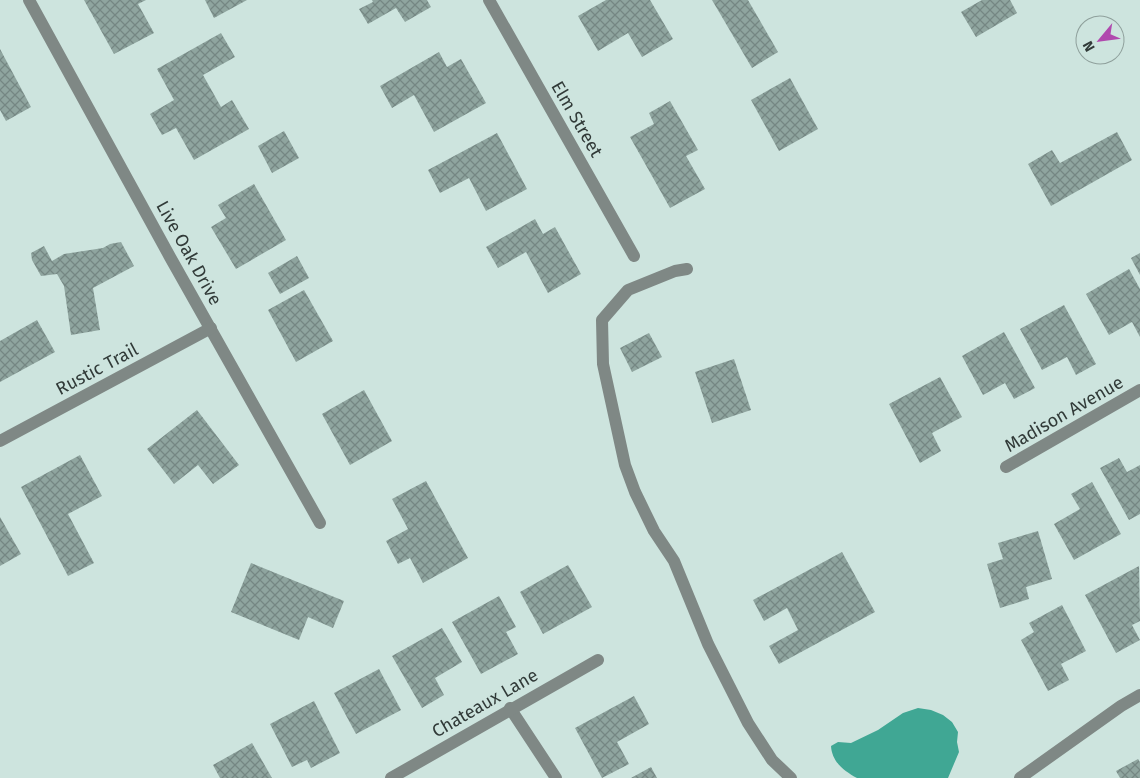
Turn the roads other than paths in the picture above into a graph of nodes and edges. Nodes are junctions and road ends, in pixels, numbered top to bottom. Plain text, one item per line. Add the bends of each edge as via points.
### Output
1 (28, 0) edge
2 (489, 0) edge
3 (634, 256) dead end
4 (687, 269) dead end
5 (211, 328) junction
6 (1140, 390) edge
7 (0, 442) edge
8 (1006, 467) dead end
9 (320, 523) dead end
10 (598, 660) dead end
11 (1140, 695) edge
12 (510, 708) junction
13 (391, 778) edge
14 (556, 778) edge
15 (791, 778) edge
16 (1020, 778) edge

1 - 5 street, Live Oak Drive
2 - 3 street, Elm Street
4 - 15 street via 628,290 602,320 601,351 605,373 625,465 639,500 674,561 708,644 748,723 772,760
5 - 7 street, Rustic Trail
5 - 9 street, Live Oak Drive
6 - 8 street, Madison Avenue
10 - 12 street, Chateaux Lane
11 - 16 street
12 - 13 street, Chateaux Lane
12 - 14 street

